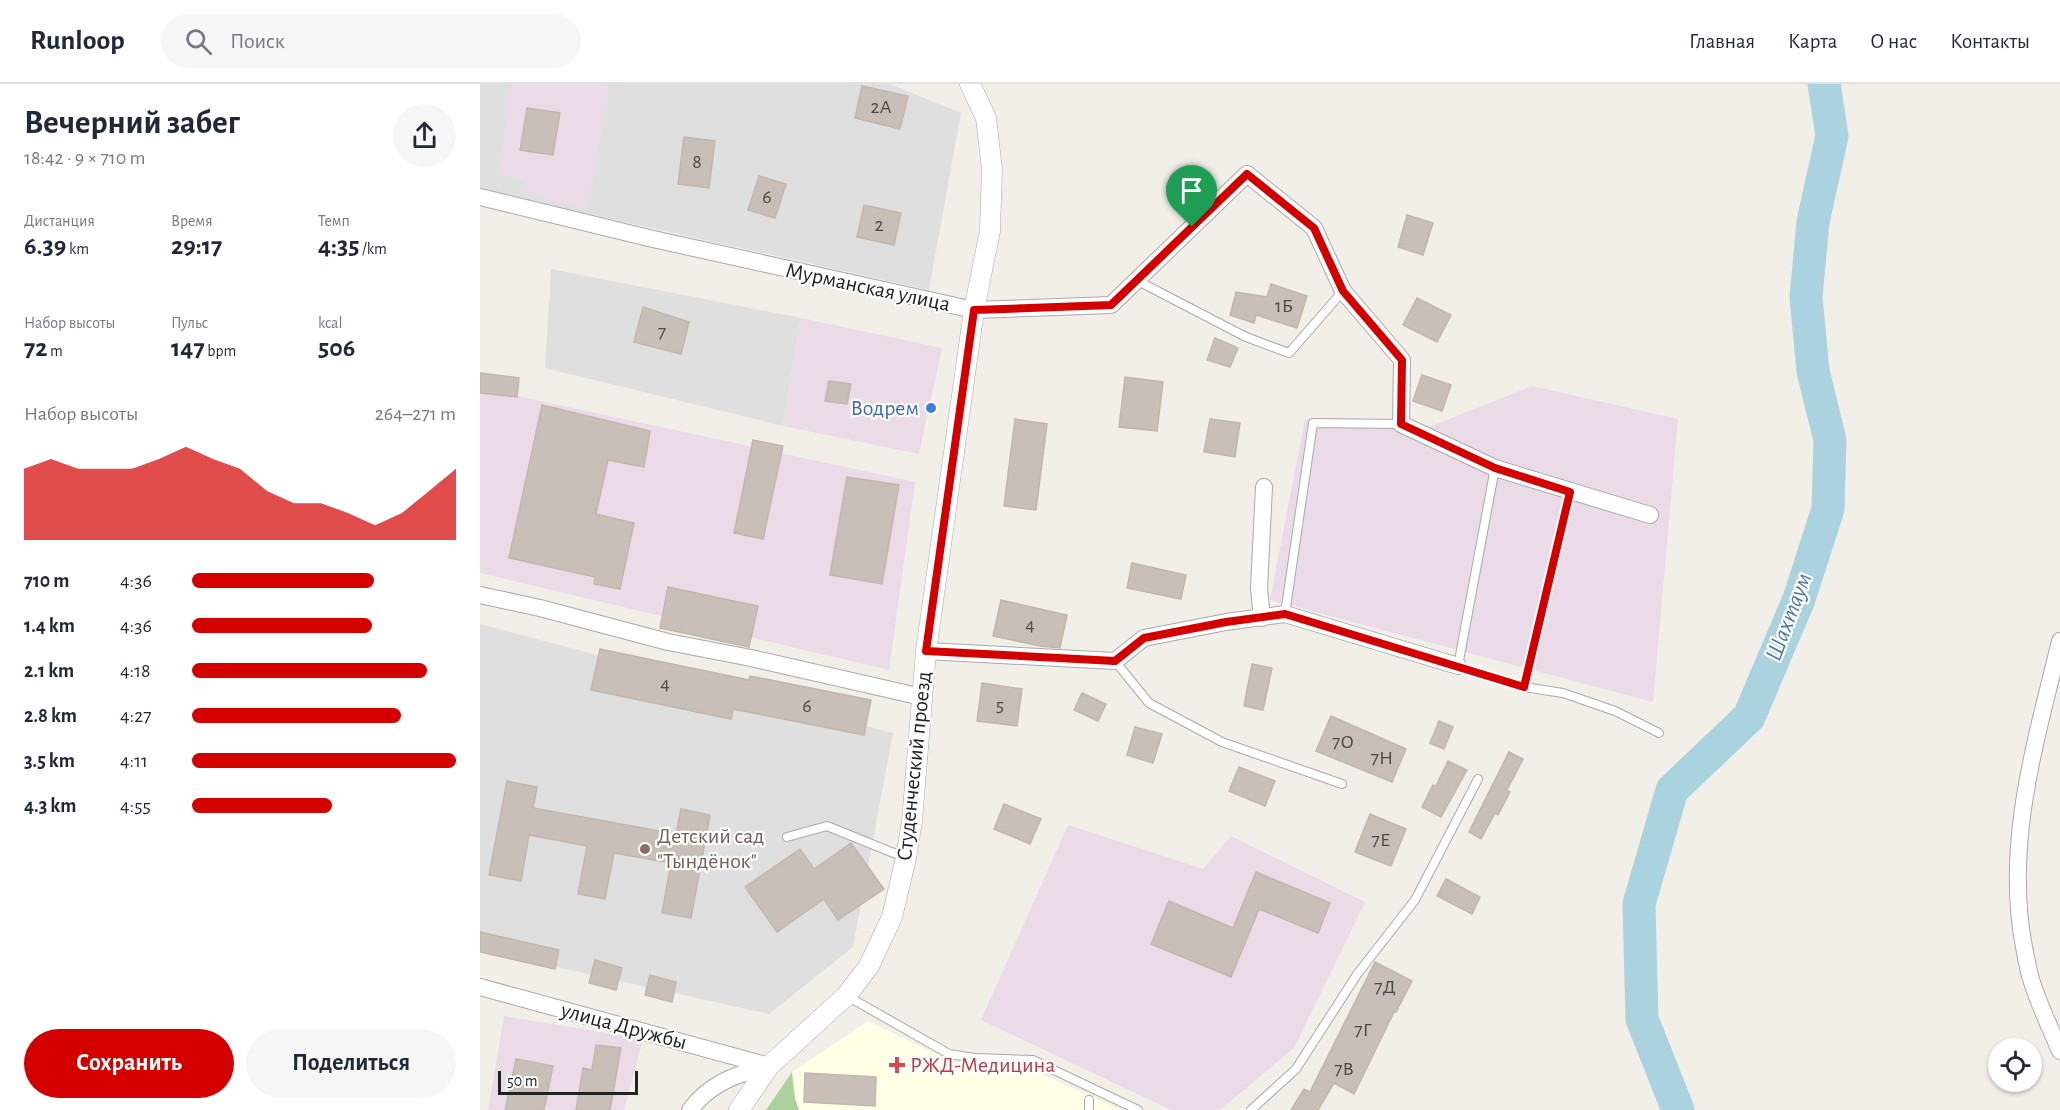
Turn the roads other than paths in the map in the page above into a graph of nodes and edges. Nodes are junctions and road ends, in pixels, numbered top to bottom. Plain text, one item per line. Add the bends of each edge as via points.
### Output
1 (970, 84) edge
2 (480, 197) edge
3 (1136, 280) junction
4 (1343, 291) junction
5 (974, 310) junction
6 (1401, 424) junction
7 (1495, 468) junction
8 (1264, 487) dead end
9 (1570, 492) junction
10 (1650, 515) dead end
11 (480, 595) edge
12 (1285, 614) junction
13 (1262, 618) junction
14 (2060, 641) edge
15 (926, 651) junction
16 (1115, 661) junction
17 (1458, 666) junction
18 (1524, 687) junction
19 (922, 697) junction
20 (1659, 734) dead end
21 (1478, 779) dead end
22 (1342, 784) dead end
23 (787, 837) dead end
24 (906, 858) junction
25 (480, 987) edge
26 (846, 996) junction
27 (2060, 1051) edge
28 (769, 1066) junction
29 (1089, 1100) dead end
30 (690, 1110) edge
31 (739, 1110) edge
32 (1089, 1110) edge
33 (1138, 1110) edge
34 (1251, 1110) edge

1 - 5 street, Студенческий проезд via 986,118 992,169 990,231
2 - 5 street, Мурманская улица
3 - 4 lane via 1246,337 1289,353
3 - 4 street, Мурманская улица via 1247,174 1314,228
3 - 5 street, Мурманская улица via 1111,305
4 - 6 street, Мурманская улица via 1402,360
5 - 15 street, Студенческий проезд
6 - 7 street
6 - 12 lane via 1313,423
7 - 9 street
7 - 17 lane
8 - 13 street via 1259,588
9 - 10 street
9 - 18 lane
11 - 19 street via 668,642
12 - 13 street
12 - 17 street
13 - 16 street via 1144,638
14 - 27 street via 2028,774 2021,819 2019,882 2020,923 2030,978
15 - 16 street, Студенческий проезд
15 - 19 street, Студенческий проезд
16 - 22 lane via 1149,704 1222,742
17 - 18 lane
18 - 20 lane via 1563,693 1605,707
19 - 24 street, Студенческий проезд
21 - 34 lane via 1415,900 1358,973 1296,1069
23 - 24 lane via 827,826
24 - 26 street, Студенческий проезд via 892,918 869,966
25 - 28 street, улица Дружбы
26 - 28 street, Студенческий проезд
26 - 33 lane via 949,1054 1034,1060
28 - 30 street via 738,1073 713,1086
28 - 31 street, Студенческий проезд
29 - 32 lane

